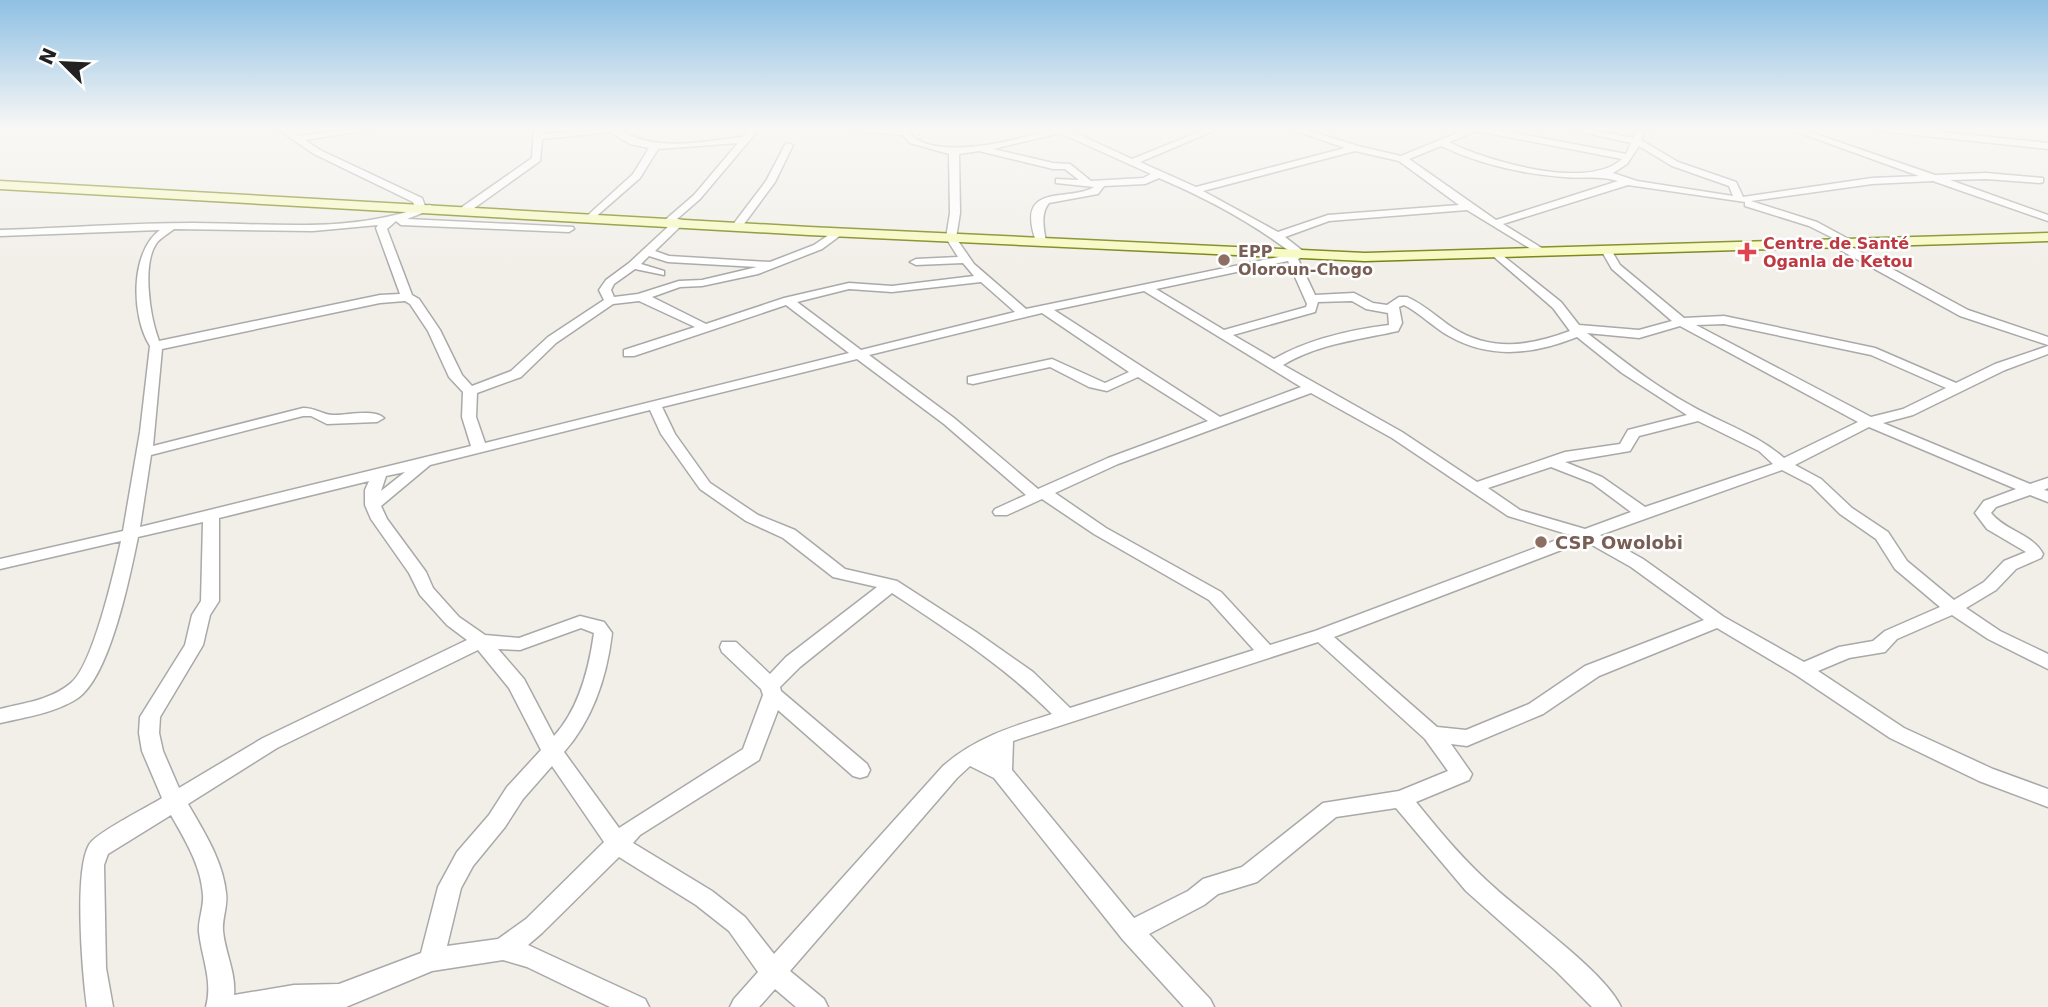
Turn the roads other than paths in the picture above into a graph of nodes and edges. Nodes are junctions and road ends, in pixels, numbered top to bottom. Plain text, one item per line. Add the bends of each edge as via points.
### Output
1 (365, 175) edge
2 (519, 175) edge
3 (635, 175) edge
4 (715, 175) edge
5 (774, 175) edge
6 (955, 175) edge
7 (1080, 175) edge
8 (1157, 175) edge
9 (1161, 175) edge
10 (1252, 175) edge
11 (1424, 175) edge
12 (1581, 175) edge
13 (1609, 175) edge
14 (1707, 175) edge
15 (1928, 175) edge
16 (1943, 180) junction
17 (2040, 180) dead end
18 (1059, 181) dead end
19 (1145, 181) junction
20 (1629, 182) junction
21 (1178, 183) junction
22 (0, 184) edge
23 (1094, 184) junction
24 (1195, 190) junction
25 (1569, 198) junction
26 (1740, 200) junction
27 (425, 207) junction
28 (1469, 207) junction
29 (466, 209) junction
30 (592, 217) junction
31 (2048, 218) edge
32 (391, 221) junction
33 (674, 222) junction
34 (1496, 223) junction
35 (737, 226) junction
36 (170, 227) junction
37 (569, 229) dead end
38 (840, 232) junction
39 (0, 233) edge
40 (1277, 236) junction
41 (2048, 237) edge
42 (951, 238) junction
43 (1041, 242) junction
44 (1835, 243) junction
45 (1851, 243) junction
46 (1606, 250) junction
47 (648, 252) junction
48 (1541, 252) junction
49 (1497, 254) junction
50 (1297, 257) junction
51 (966, 260) junction
52 (916, 262) dead end
53 (779, 264) junction
54 (633, 265) junction
55 (660, 272) dead end
56 (984, 278) junction
57 (1145, 288) junction
58 (407, 297) junction
59 (639, 297) junction
60 (1311, 299) junction
61 (610, 301) junction
62 (788, 301) junction
63 (1044, 309) junction
64 (1394, 310) junction
65 (1024, 313) junction
66 (1681, 322) junction
67 (705, 328) junction
68 (1576, 330) junction
69 (1222, 334) junction
70 (2048, 341) edge
71 (156, 346) junction
72 (2048, 350) edge
73 (629, 353) dead end
74 (860, 355) junction
75 (1274, 365) junction
76 (1141, 371) junction
77 (974, 380) dead end
78 (1312, 388) junction
79 (1956, 388) junction
80 (470, 391) junction
81 (654, 405) junction
82 (1699, 416) junction
83 (377, 418) dead end
84 (1218, 422) junction
85 (1869, 422) junction
86 (479, 447) junction
87 (146, 452) junction
88 (430, 460) junction
89 (1553, 462) junction
90 (1783, 465) junction
91 (379, 475) junction
92 (2048, 483) edge
93 (1478, 487) junction
94 (2032, 490) junction
95 (1040, 494) junction
96 (2048, 497) edge
97 (373, 505) junction
98 (1001, 512) dead end
99 (1643, 513) junction
100 (211, 516) junction
101 (133, 534) junction
102 (1587, 535) junction
103 (0, 564) edge
104 (891, 585) junction
105 (1953, 608) junction
106 (1718, 621) junction
107 (1321, 635) junction
108 (481, 641) junction
109 (729, 647) dead end
110 (1266, 652) junction
111 (2048, 662) edge
112 (1803, 670) junction
113 (771, 690) junction
114 (0, 716) edge
115 (1066, 716) junction
116 (1432, 734) junction
117 (1003, 737) junction
118 (551, 749) junction
119 (968, 756) junction
120 (860, 770) dead end
121 (1001, 772) junction
122 (2048, 798) edge
123 (1401, 799) junction
124 (173, 801) junction
125 (618, 845) junction
126 (1131, 932) junction
127 (503, 949) junction
128 (430, 960) junction
129 (773, 972) junction
130 (335, 1001) edge
131 (100, 1007) edge
132 (219, 1007) edge
133 (234, 1007) edge
134 (636, 1007) edge
135 (743, 1007) edge
136 (815, 1007) edge
137 (1201, 1007) edge
138 (1608, 1007) edge

1 - 27 street
2 - 29 street
3 - 30 street
4 - 33 street
5 - 35 street
6 - 42 street
7 - 23 street
8 - 19 street
9 - 21 street
10 - 24 street
11 - 28 street
12 - 25 street via 1566,187
13 - 20 street
14 - 26 street via 1733,184
15 - 16 street
16 - 17 street via 1986,176
16 - 26 street via 1834,184
16 - 31 street
18 - 23 street
19 - 21 street
19 - 23 street
20 - 25 street
20 - 26 street
21 - 24 street
22 - 27 street
23 - 43 street via 1100,190 1045,201 1037,217
24 - 40 street
25 - 34 street
26 - 45 street via 1813,224
27 - 29 street
27 - 32 street
28 - 34 street
28 - 40 street via 1328,218
29 - 30 street
30 - 33 street
32 - 36 street via 264,228
32 - 37 street
32 - 58 street via 381,228
33 - 35 street
33 - 47 street
34 - 48 street
35 - 38 street
36 - 39 street
36 - 71 street via 149,247 145,269 143,314
38 - 42 street
38 - 53 street
40 - 50 street
41 - 45 street
42 - 43 street
42 - 51 street
43 - 50 street
44 - 45 street
44 - 46 street
44 - 70 street via 1964,313
46 - 48 street
46 - 66 street via 1616,267
47 - 53 street via 668,259
47 - 54 street
48 - 49 street
49 - 50 street
49 - 68 street via 1556,305
50 - 57 street
50 - 60 street
51 - 52 street
51 - 56 street
53 - 59 street via 726,279 678,284
54 - 55 street
54 - 61 street via 607,286
56 - 62 street via 892,289 849,286
56 - 65 street
57 - 63 street
57 - 69 street
58 - 71 street
58 - 80 street via 434,330 456,377
59 - 61 street
59 - 67 street
60 - 64 street via 1354,297 1370,306
60 - 69 street via 1311,309
61 - 80 street via 552,340 516,374
62 - 67 street
62 - 74 street
63 - 65 street
63 - 76 street via 1087,342
64 - 68 street via 1396,303 1406,300 1455,335 1515,350 1545,346
64 - 75 street via 1394,328 1331,339 1294,352
65 - 74 street
66 - 68 street via 1639,334
66 - 79 street via 1724,320 1868,350
66 - 85 street
67 - 73 street
68 - 82 street via 1627,370
69 - 75 street
71 - 87 street
72 - 79 street
74 - 81 street
74 - 95 street
75 - 78 street
76 - 77 street via 1107,387 1052,363
76 - 84 street
78 - 84 street
78 - 93 street
79 - 85 street via 1908,412
80 - 86 street via 469,416
81 - 86 street
81 - 104 street via 705,486 752,518 789,534 839,573
82 - 89 street via 1633,433 1625,448 1570,455
82 - 90 street via 1764,449
83 - 87 street via 327,420 303,411
84 - 95 street
85 - 90 street
85 - 94 street
86 - 88 street
87 - 101 street
88 - 91 street
88 - 97 street
89 - 93 street
89 - 99 street via 1597,480
90 - 99 street
90 - 105 street via 1826,489 1846,511 1882,536 1901,565
91 - 97 street
91 - 100 street
92 - 94 street
93 - 102 street via 1514,513
94 - 96 street
94 - 105 street via 1990,504 1983,513 1993,526 2035,554 2011,565 1998,581
95 - 98 street
95 - 110 street via 1215,596
97 - 108 street via 426,591 453,621
99 - 102 street
100 - 101 street
100 - 124 street via 211,601 201,615 194,645 147,727
101 - 103 street
101 - 114 street via 115,604 80,689 62,701
102 - 106 street via 1656,575
102 - 107 street
104 - 113 street via 793,662
104 - 115 street via 1026,677
105 - 111 street
105 - 112 street via 1891,635 1878,647 1846,652
106 - 112 street
106 - 116 street via 1592,671 1536,709 1467,738
107 - 110 street
107 - 116 street
108 - 118 street via 517,684
108 - 118 street via 520,644 580,622 598,626 603,634 599,666 573,727
108 - 124 street via 270,743
109 - 113 street
110 - 115 street
112 - 122 street via 1897,733
113 - 120 street
113 - 125 street via 752,754 642,822
115 - 117 street
116 - 123 street via 1462,774
117 - 119 street
117 - 121 street
118 - 125 street
118 - 128 street via 547,761 515,793 465,859 450,887
119 - 121 street
119 - 129 street
121 - 126 street
123 - 126 street via 1331,809 1249,875 1211,887
123 - 138 street via 1440,849 1590,985
124 - 131 street via 99,848 93,865 94,968
124 - 132 street via 204,855 213,889 211,932 225,984
125 - 127 street via 534,926
125 - 129 street via 737,924
126 - 137 street
127 - 128 street
127 - 134 street via 532,957
128 - 130 street
129 - 135 street
129 - 136 street
130 - 133 street via 294,997

